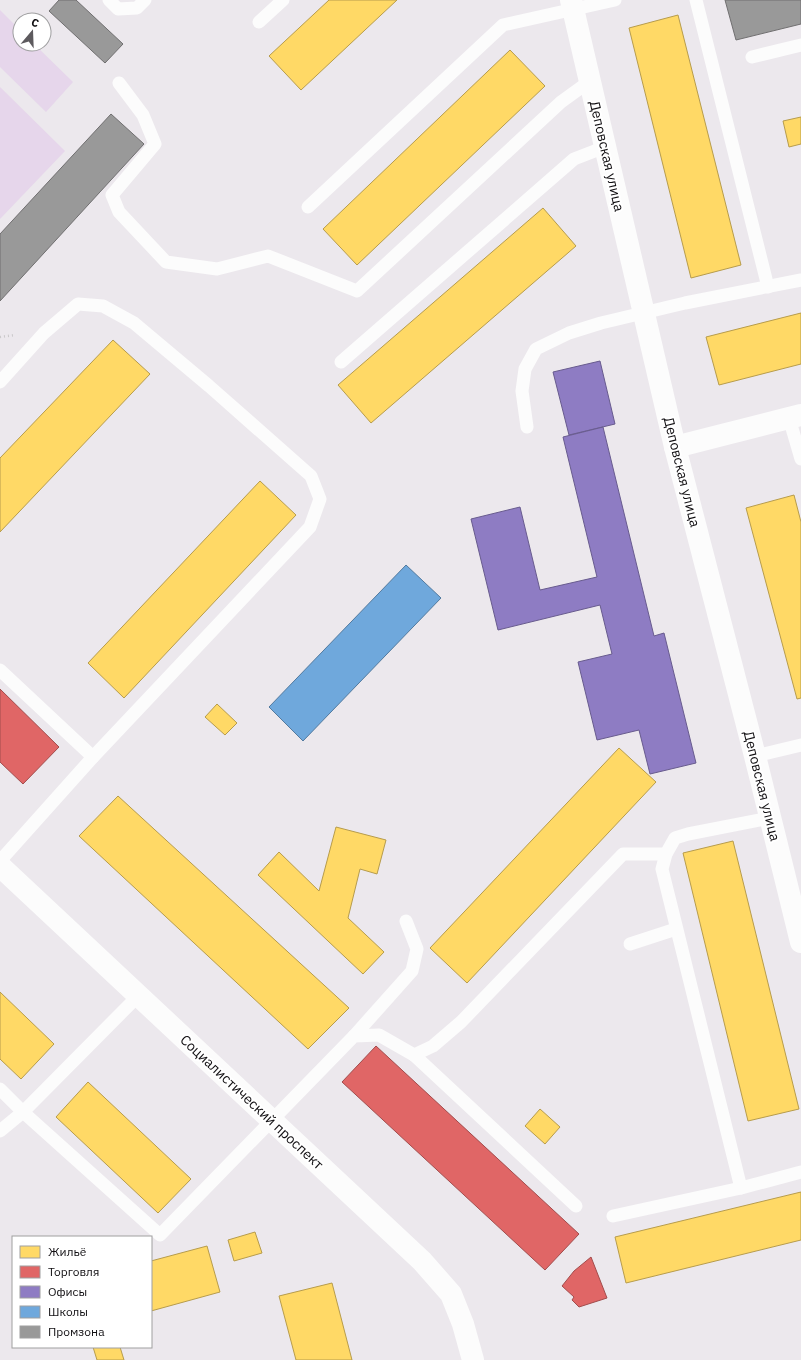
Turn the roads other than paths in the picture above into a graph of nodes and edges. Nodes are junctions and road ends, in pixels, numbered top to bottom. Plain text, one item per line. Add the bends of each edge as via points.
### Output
1 (109, 0) edge
2 (145, 0) edge
3 (283, 0) edge
4 (614, 0) edge
5 (696, 0) edge
6 (572, 5) edge
7 (259, 22) dead end
8 (801, 45) edge
9 (752, 57) dead end
10 (590, 81) junction
11 (119, 83) dead end
12 (605, 147) junction
13 (308, 207) dead end
14 (801, 280) edge
15 (768, 287) junction
16 (644, 313) junction
17 (341, 362) dead end
18 (0, 382) edge
19 (795, 417) edge
20 (526, 426) dead end
21 (675, 447) junction
22 (801, 459) edge
23 (0, 670) edge
24 (801, 745) edge
25 (755, 756) junction
26 (92, 757) junction
27 (770, 818) junction
28 (666, 854) junction
29 (0, 860) edge
30 (0, 866) edge
31 (406, 920) dead end
32 (676, 929) junction
33 (801, 942) edge
34 (630, 944) dead end
35 (138, 996) junction
36 (354, 1036) junction
37 (414, 1055) junction
38 (0, 1089) edge
39 (23, 1112) junction
40 (271, 1120) junction
41 (0, 1131) edge
42 (801, 1172) edge
43 (741, 1188) junction
44 (576, 1206) dead end
45 (613, 1216) dead end
46 (473, 1360) edge

1 - 2 lane via 118,9 137,8
3 - 7 lane
4 - 6 lane
5 - 15 lane
6 - 10 street, Деповская улица
6 - 13 lane via 503,25
8 - 9 lane
10 - 11 lane via 561,102 357,291 268,256 216,269 166,262 119,212 112,195 155,144 143,115
10 - 12 street, Деповская улица
12 - 16 street, Деповская улица
12 - 17 lane via 574,159
14 - 15 lane
15 - 16 lane
16 - 20 lane via 569,333 536,349 525,369 522,391
16 - 21 street, Деповская улица
18 - 26 lane via 44,333 78,304 104,306 134,322 306,471 311,476 320,499 310,527
19 - 21 street
19 - 22 lane
21 - 25 street, Деповская улица
23 - 26 lane
24 - 25 lane
25 - 27 street, Деповская улица
26 - 29 lane
27 - 28 lane via 675,838
27 - 33 street, Деповская улица
28 - 32 lane via 662,869
28 - 37 lane via 623,854 461,1022 433,1046
30 - 35 street, Социалистический проспект
31 - 36 lane via 417,949 412,971
32 - 34 lane
32 - 43 lane
35 - 39 lane
35 - 40 street, Социалистический проспект
36 - 37 lane via 379,1035
36 - 40 lane
37 - 44 lane
38 - 39 lane
39 - 40 lane via 160,1236
39 - 41 lane
40 - 46 street, Социалистический проспект via 422,1261 450,1294 463,1324
42 - 43 lane
43 - 45 lane

